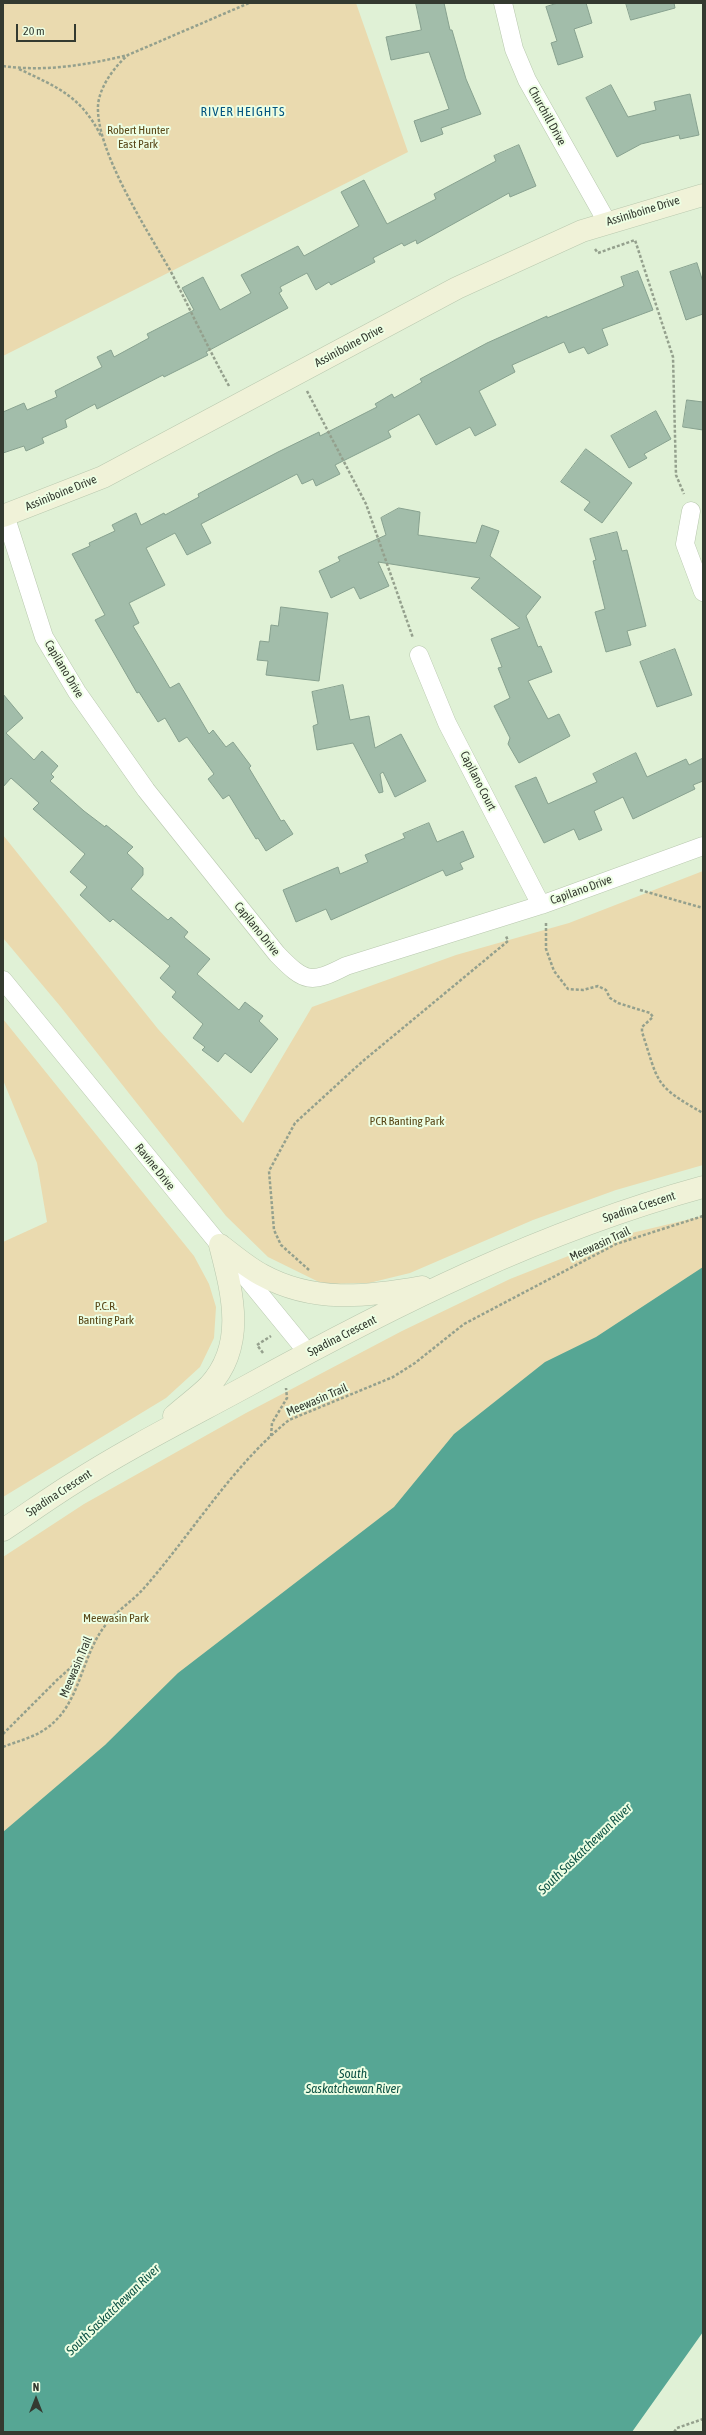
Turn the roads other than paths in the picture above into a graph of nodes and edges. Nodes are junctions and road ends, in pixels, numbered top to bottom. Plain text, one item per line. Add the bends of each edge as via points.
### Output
1 (502, 3) edge
2 (703, 195) edge
3 (607, 222) junction
4 (691, 512) dead end
5 (4, 516) edge
6 (703, 592) edge
7 (419, 655) road end
8 (703, 846) edge
9 (541, 905) junction
10 (3, 980) edge
11 (703, 1187) edge
12 (220, 1245) junction
13 (444, 1283) junction
14 (308, 1353) junction
15 (143, 1443) junction
16 (3, 1530) edge

1 - 3 street, Churchill Drive via 514,49 527,80
2 - 3 street, Assiniboine Drive
3 - 5 street, Assiniboine Drive via 582,230 457,288 102,476
4 - 6 street via 685,544
5 - 9 street, Capilano Drive via 44,637 77,692 146,790 277,954 291,968 307,979 324,978 346,966
7 - 9 street, Capilano Court via 447,723
8 - 9 street, Capilano Drive
10 - 12 street, Ravine Drive
11 - 13 street, Spadina Crescent via 591,1222
12 - 13 street via 261,1275 289,1288 314,1294 378,1295
12 - 14 street, Ravine Drive
12 - 15 street via 234,1306 234,1322 228,1352 209,1385
13 - 14 street, Spadina Crescent
14 - 15 street, Spadina Crescent
15 - 16 street, Spadina Crescent via 72,1483

